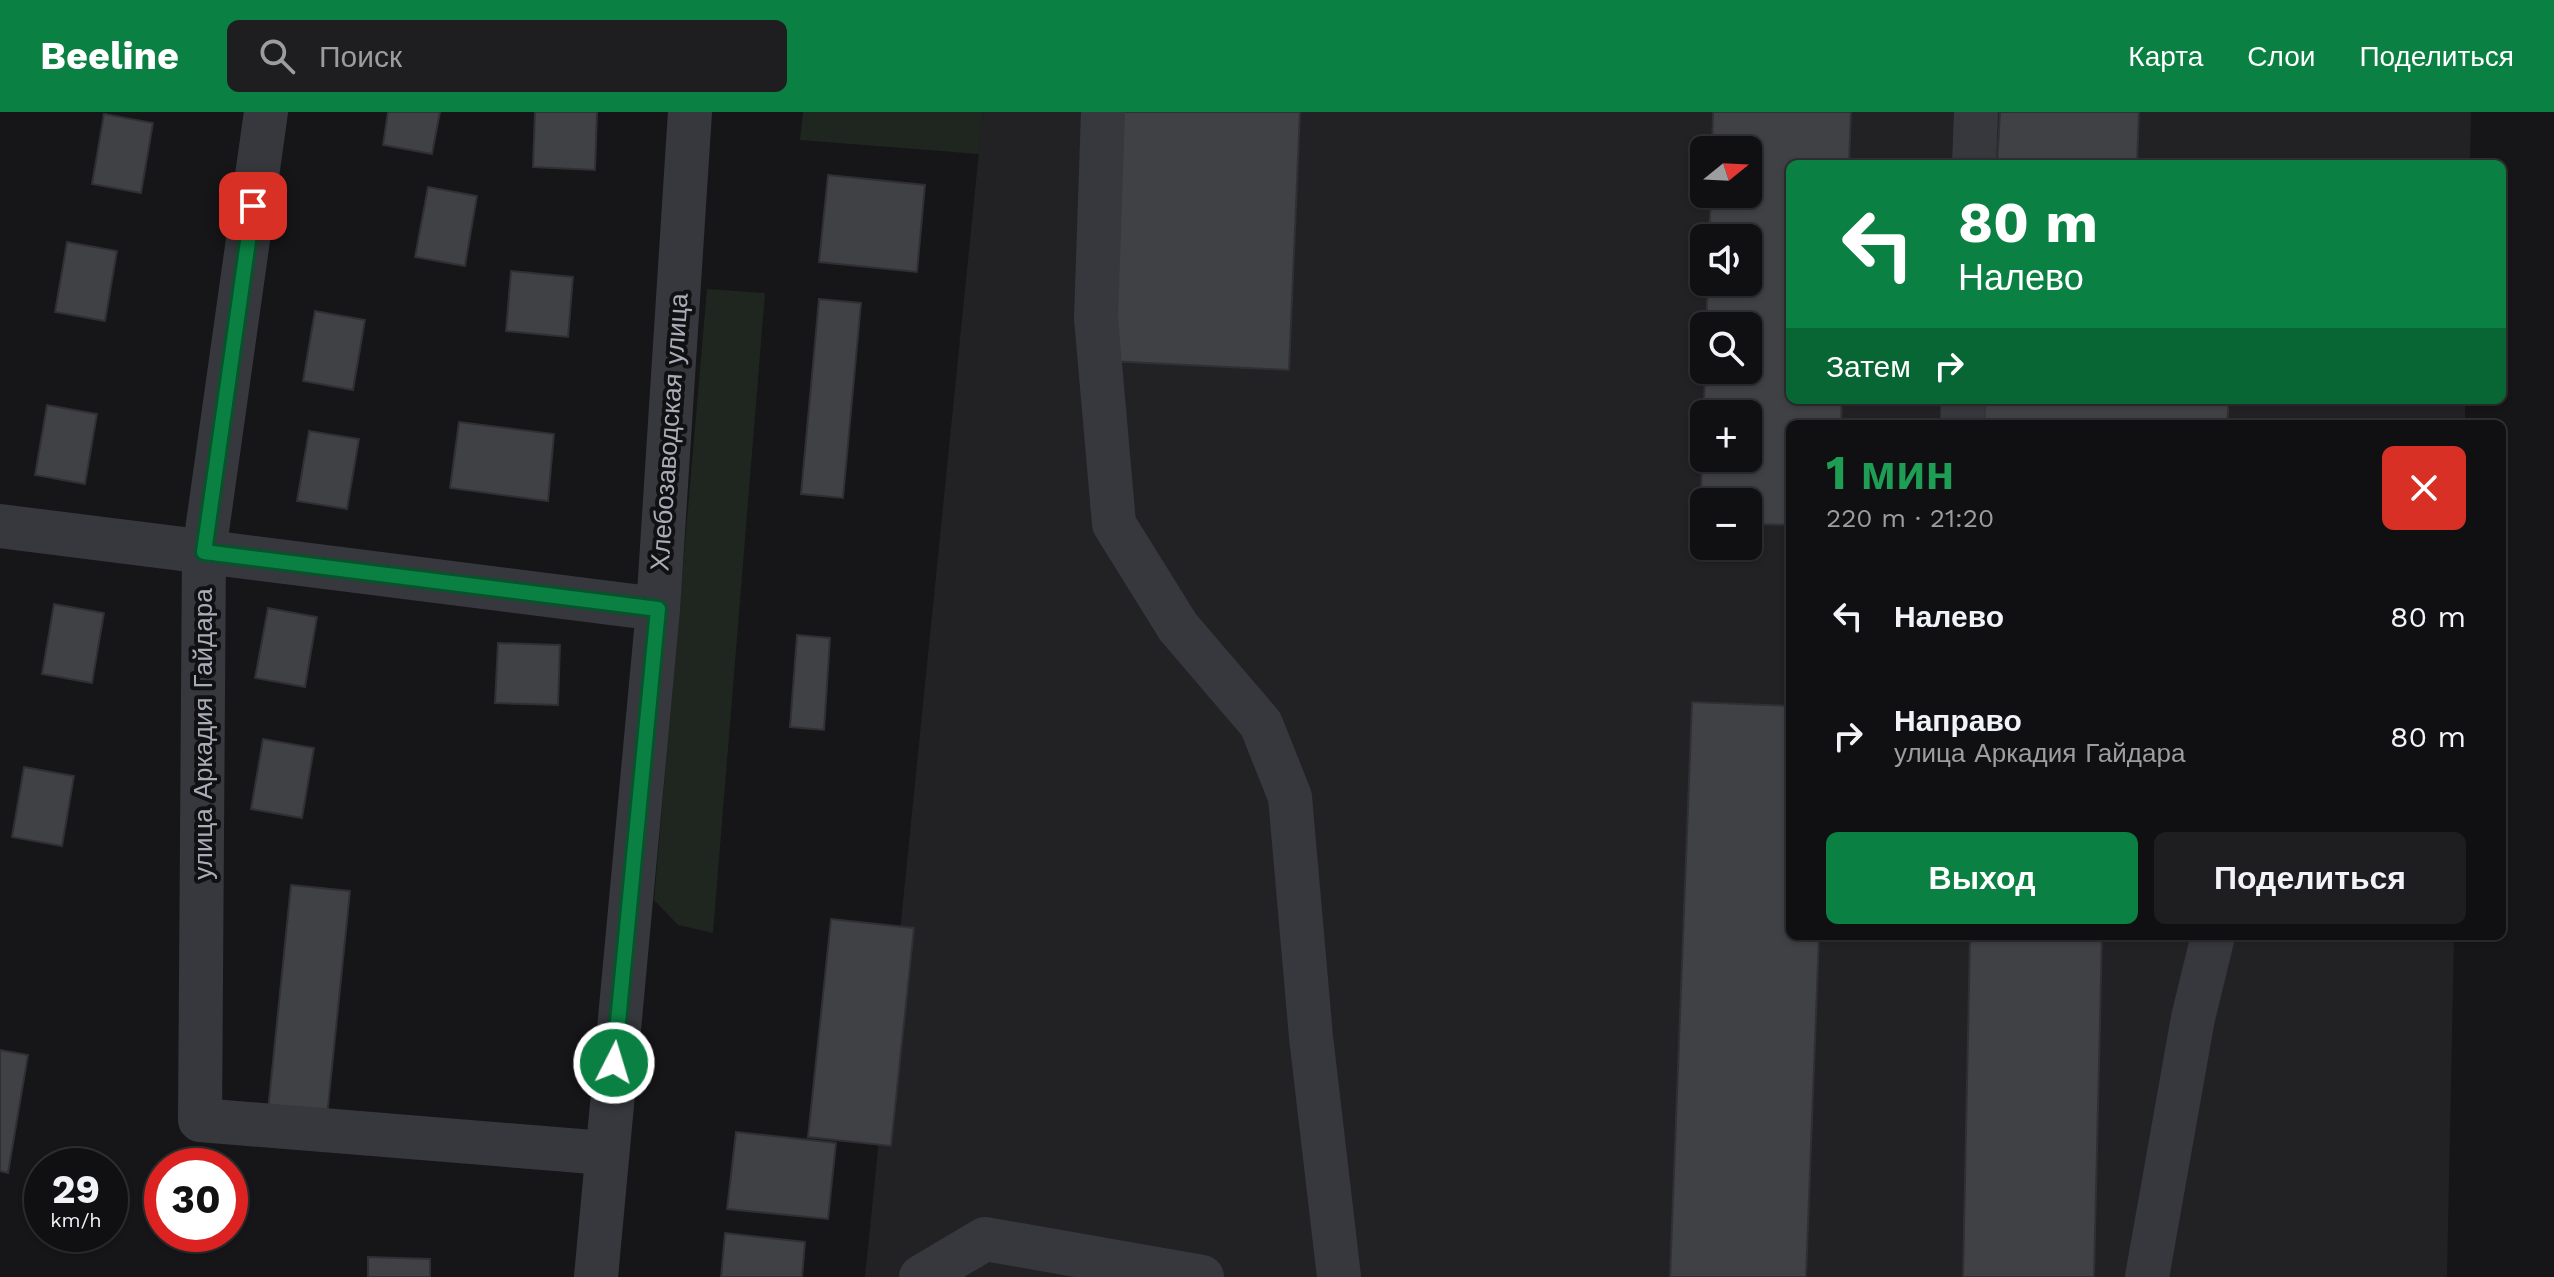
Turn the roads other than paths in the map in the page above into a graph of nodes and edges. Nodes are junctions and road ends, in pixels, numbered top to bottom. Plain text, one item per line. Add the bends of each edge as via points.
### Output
1 (266, 112) edge
2 (690, 112) edge
3 (1103, 112) edge
4 (1976, 112) edge
5 (1974, 160) edge
6 (0, 526) edge
7 (204, 552) junction
8 (658, 609) junction
9 (2212, 940) edge
10 (605, 1153) junction
11 (596, 1277) edge
12 (921, 1277) edge
13 (1202, 1277) edge
14 (1339, 1277) edge
15 (2147, 1277) edge

1 - 7 street, улица Аркадия Гайдара
2 - 8 street, Хлебозаводская улица
3 - 14 street via 1096,318 1114,524 1178,627 1261,724 1290,797
4 - 5 street
6 - 7 street
7 - 8 street
7 - 10 street, улица Аркадия Гайдара via 200,1120
8 - 10 street, Хлебозаводская улица
9 - 15 street
10 - 11 street, Хлебозаводская улица
12 - 13 street via 985,1239

